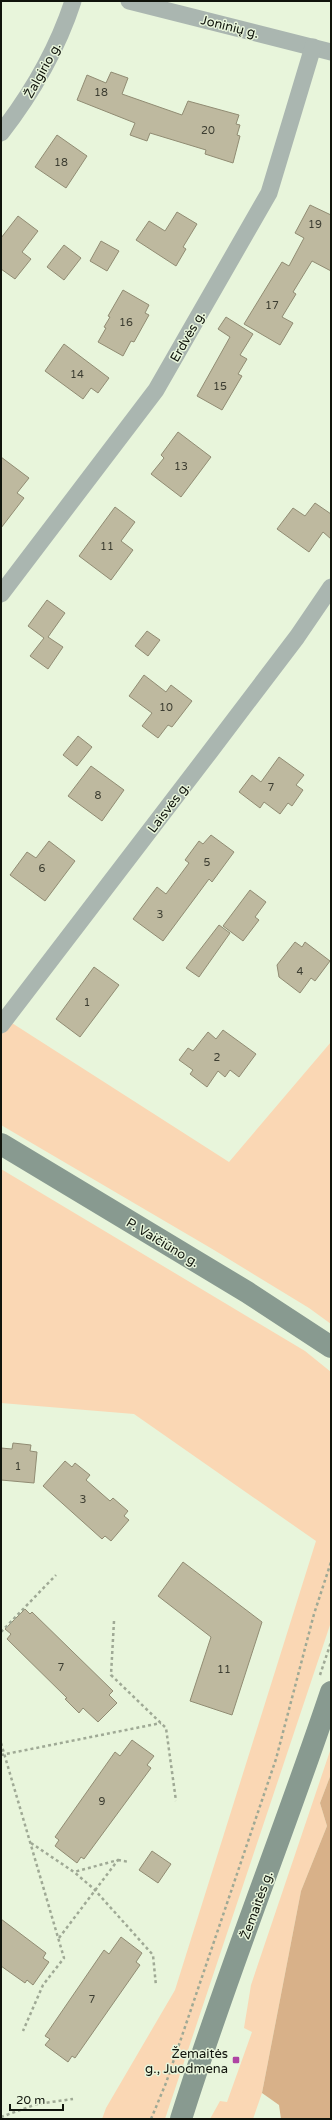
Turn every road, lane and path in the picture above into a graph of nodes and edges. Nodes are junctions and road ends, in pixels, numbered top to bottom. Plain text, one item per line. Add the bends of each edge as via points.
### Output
1 (73, 1) edge
2 (129, 1) edge
3 (313, 47) junction
4 (331, 52) edge
5 (1, 133) edge
6 (331, 587) edge
7 (1, 594) edge
8 (1, 1025) edge
9 (1, 1144) edge
10 (328, 1346) edge
11 (331, 1562) edge
12 (56, 1575) dead end
13 (114, 1621) dead end
14 (1, 1632) edge
15 (331, 1692) edge
16 (161, 1723) junction
17 (1, 1743) edge
18 (3, 1755) edge
19 (176, 1801) dead end
20 (30, 1842) junction
21 (118, 1860) junction
22 (129, 1862) dead end
23 (74, 1872) junction
24 (94, 1889) junction
25 (58, 1939) junction
26 (156, 1986) dead end
27 (23, 2031) dead end
28 (74, 2099) dead end
29 (1, 2117) edge
30 (151, 2119) edge
31 (181, 2119) edge

1 - 5 street, Žalgirio g. via 50,60 19,110
2 - 3 street, Joninių g.
3 - 4 street, Joninių g.
3 - 7 street, Erdvės g. via 269,193 156,390
6 - 8 street, Laisvės g. via 214,747
9 - 10 main road, P. Vaičiūno g. via 247,1292
11 - 30 path via 314,1614 276,1759 166,2083
12 - 14 path
13 - 16 path via 111,1676
15 - 31 main road, Žemaitės g.
16 - 18 path
16 - 19 path via 166,1728
17 - 18 path
18 - 20 path
20 - 23 path
20 - 25 path
21 - 22 path
21 - 23 path
21 - 24 path
23 - 24 path
24 - 25 path
24 - 26 path via 153,1955
25 - 27 path via 64,1958 43,1985
28 - 29 path via 37,2104

